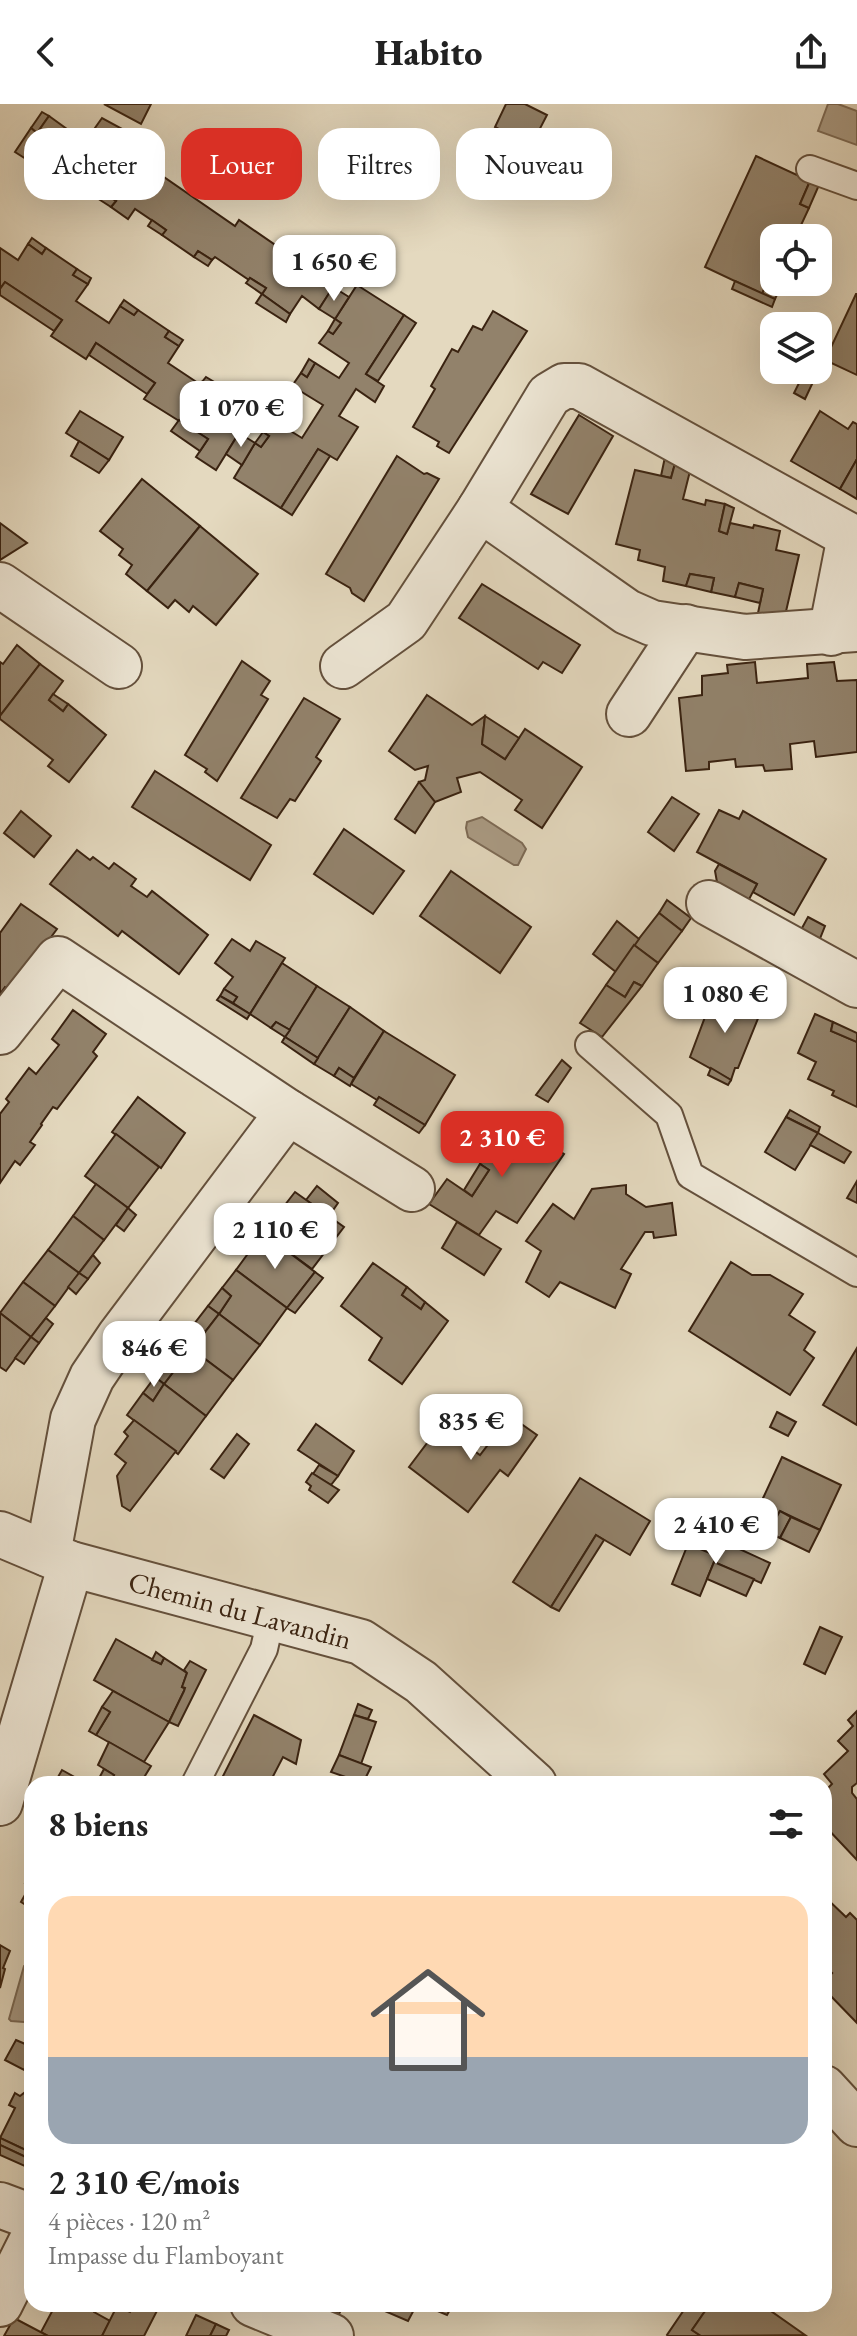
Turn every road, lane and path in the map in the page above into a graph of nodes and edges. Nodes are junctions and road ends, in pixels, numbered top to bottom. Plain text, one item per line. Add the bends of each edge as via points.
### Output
1 (810, 169) dead end
2 (857, 186) edge
3 (480, 509) junction
4 (853, 538) edge
5 (0, 585) edge
6 (686, 627) junction
7 (844, 631) edge
8 (119, 666) dead end
9 (343, 666) dead end
10 (629, 714) dead end
11 (709, 903) dead end
12 (857, 985) edge
13 (0, 1032) edge
14 (589, 1045) dead end
15 (288, 1112) junction
16 (412, 1189) dead end
17 (857, 1273) edge
18 (0, 1534) edge
19 (60, 1559) junction
20 (271, 1618) junction
21 (199, 1776) edge
22 (525, 1776) edge
23 (0, 1803) edge
24 (832, 2097) edge
25 (857, 2124) edge
26 (0, 2205) edge
27 (24, 2214) edge
28 (24, 2256) edge
29 (0, 2304) edge
30 (272, 2312) edge
31 (331, 2336) edge

1 - 2 lane
3 - 4 street via 549,395 564,386 579,386
3 - 6 street via 627,612 652,623
3 - 9 street via 406,621
4 - 7 street
5 - 8 street
6 - 7 street via 745,637
6 - 10 street
11 - 12 street
13 - 15 street via 58,959
14 - 17 lane via 669,1115 690,1175
15 - 16 street
15 - 19 street via 92,1377 73,1419
18 - 19 street, Chemin du Lavandin
19 - 20 street, Chemin du Lavandin
19 - 23 street
20 - 21 lane via 264,1649
20 - 22 street, Chemin du Lavandin via 361,1642 421,1682
24 - 25 street
26 - 27 street
28 - 29 street
30 - 31 street

